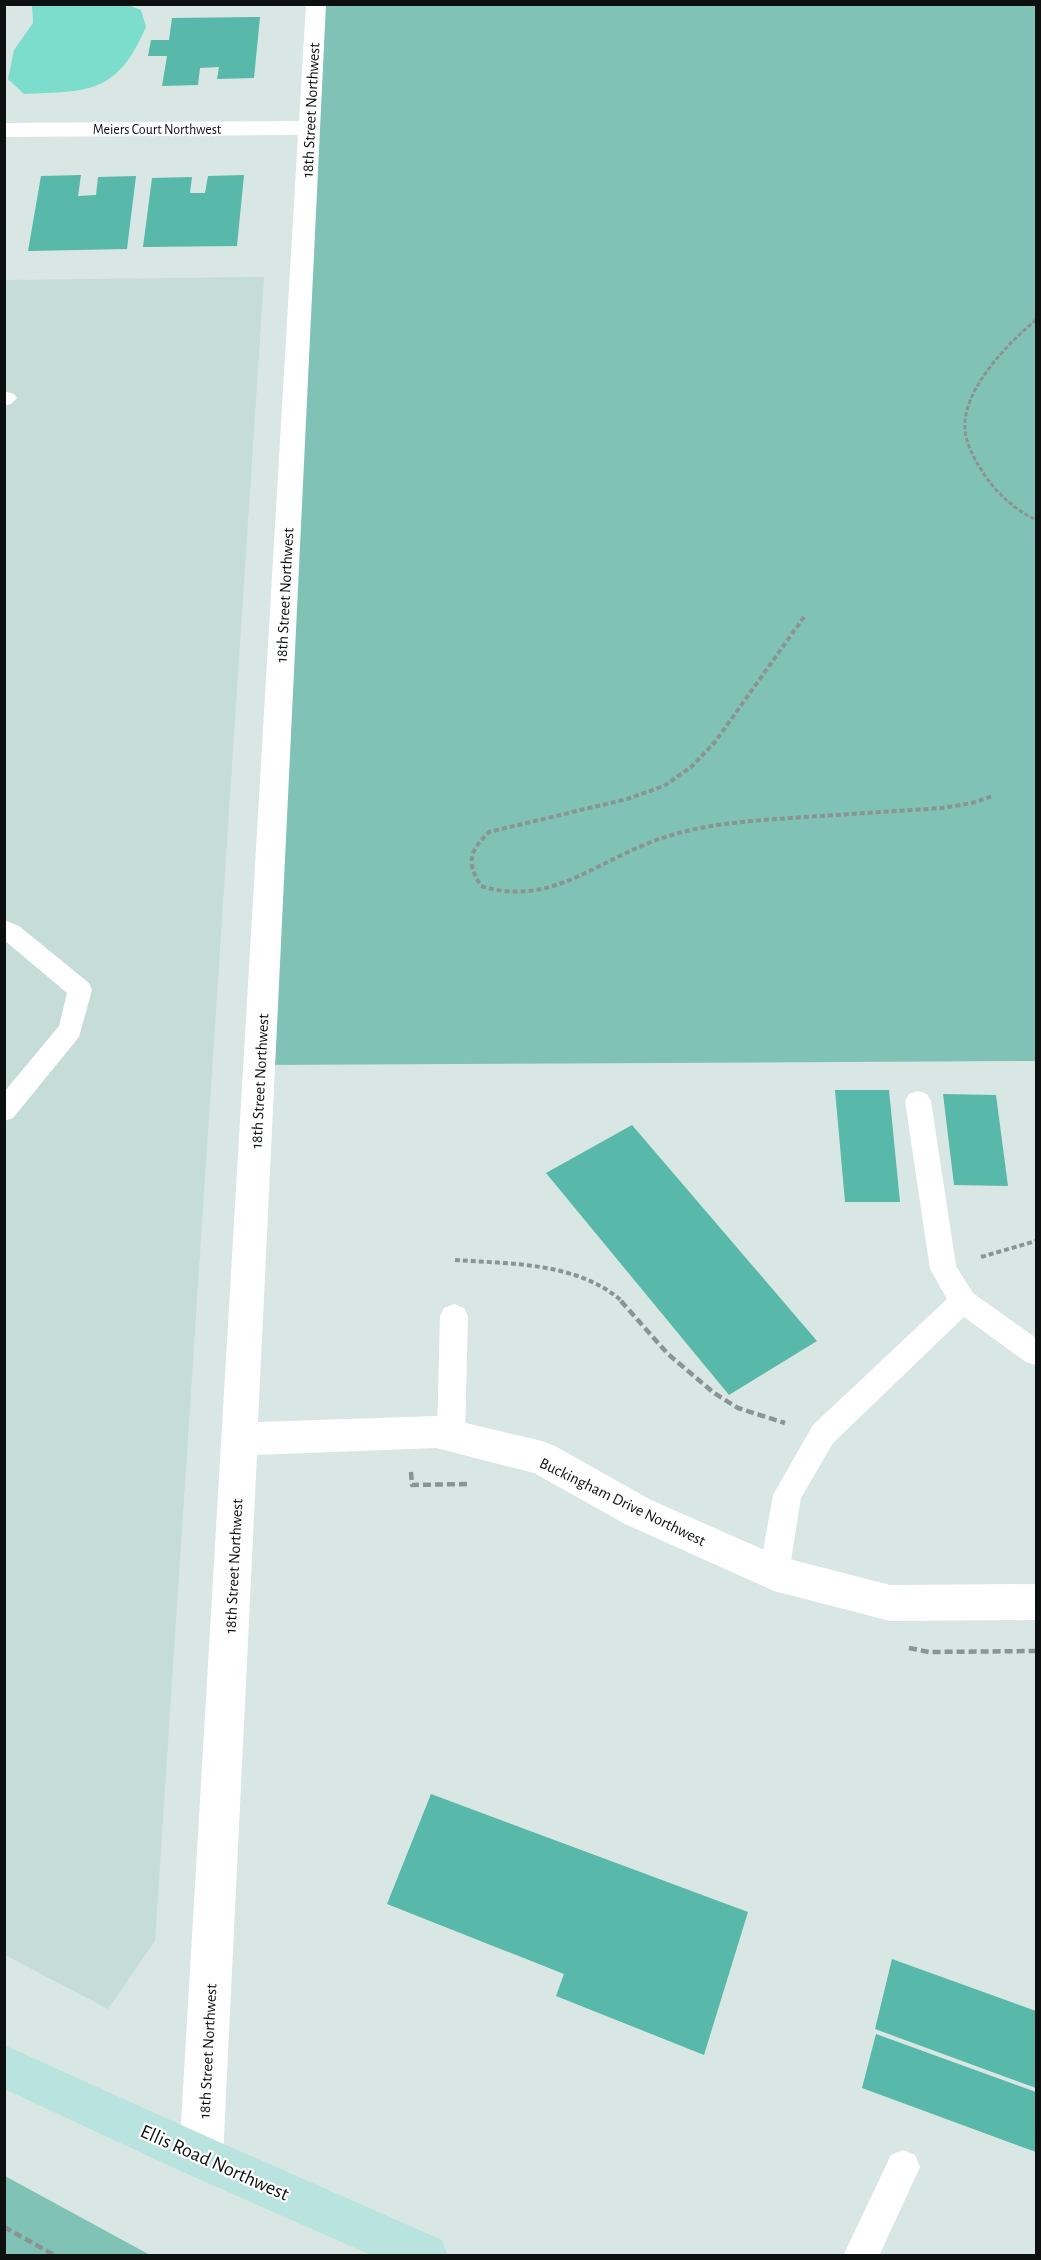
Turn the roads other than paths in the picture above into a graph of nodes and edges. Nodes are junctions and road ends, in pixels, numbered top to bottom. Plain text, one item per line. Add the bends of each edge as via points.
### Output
1 (316, 4) edge
2 (309, 128) junction
3 (4, 130) edge
4 (4, 929) edge
5 (918, 1101) dead end
6 (4, 1111) edge
7 (963, 1301) junction
8 (454, 1316) dead end
9 (1036, 1353) edge
10 (451, 1436) junction
11 (240, 1439) junction
12 (774, 1573) junction
13 (1036, 1602) edge
14 (4, 2066) edge
15 (201, 2157) junction
16 (903, 2168) dead end
17 (426, 2256) edge
18 (860, 2256) edge

1 - 2 street, 18th Street Northwest
2 - 3 street, Meiers Court Northwest
2 - 11 street, 18th Street Northwest
4 - 6 lane via 80,990 70,1030
5 - 7 lane via 943,1269
7 - 9 lane
7 - 12 lane via 823,1434 787,1495
8 - 10 lane
10 - 11 street, Buckingham Drive Northwest via 436,1432
10 - 12 street, Buckingham Drive Northwest via 542,1458 638,1512
11 - 15 street, 18th Street Northwest
12 - 13 street, Buckingham Drive Northwest via 890,1603
14 - 15 street, Ellis Road Northwest
15 - 17 street, Ellis Road Northwest
16 - 18 lane

